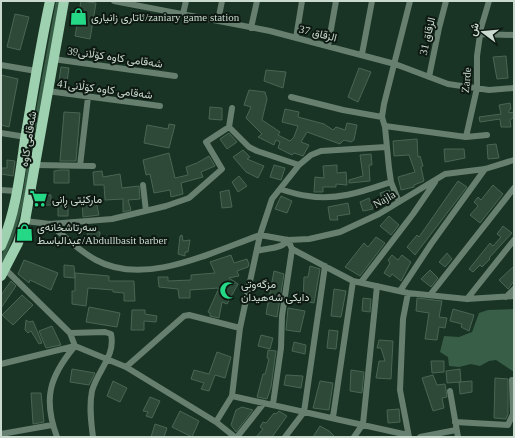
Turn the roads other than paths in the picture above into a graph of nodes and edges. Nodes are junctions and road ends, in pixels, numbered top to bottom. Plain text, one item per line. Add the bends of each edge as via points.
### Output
1 (50, 1) edge
2 (64, 1) edge
3 (114, 1) edge
4 (186, 1) edge
5 (222, 1) edge
6 (257, 1) edge
7 (302, 1) edge
8 (336, 1) edge
9 (372, 1) edge
10 (410, 1) edge
11 (446, 1) edge
12 (489, 1) edge
13 (147, 4) edge
14 (183, 14) junction
15 (218, 21) junction
16 (251, 28) junction
17 (480, 34) junction
18 (514, 35) edge
19 (296, 38) junction
20 (328, 46) junction
21 (362, 54) junction
22 (52, 58) junction
23 (395, 64) junction
24 (1, 65) edge
25 (36, 71) junction
26 (175, 76) dead end
27 (429, 77) junction
28 (477, 88) junction
29 (514, 88) edge
30 (47, 91) junction
31 (88, 96) junction
32 (291, 97) dead end
33 (160, 106) dead end
34 (232, 108) dead end
35 (382, 117) junction
36 (385, 126) junction
37 (229, 127) junction
38 (1, 133) edge
39 (487, 135) dead end
40 (26, 137) junction
41 (466, 137) junction
42 (386, 147) junction
43 (24, 148) junction
44 (38, 150) junction
45 (514, 160) edge
46 (35, 165) junction
47 (300, 165) junction
48 (80, 166) junction
49 (93, 166) dead end
50 (485, 169) junction
51 (436, 180) junction
52 (391, 182) junction
53 (144, 185) dead end
54 (514, 188) edge
55 (280, 189) junction
56 (1, 190) edge
57 (16, 191) junction
58 (399, 202) junction
59 (146, 210) junction
60 (25, 221) junction
61 (50, 224) junction
62 (260, 235) junction
63 (288, 240) junction
64 (514, 240) edge
65 (1, 246) edge
66 (292, 249) junction
67 (257, 251) junction
68 (325, 266) junction
69 (3, 272) edge
70 (353, 280) junction
71 (362, 282) junction
72 (377, 286) junction
73 (514, 288) edge
74 (400, 291) junction
75 (408, 292) junction
76 (430, 295) junction
77 (506, 296) junction
78 (514, 296) edge
79 (467, 299) junction
80 (240, 328) junction
81 (70, 333) junction
82 (75, 346) junction
83 (107, 361) junction
84 (1, 364) edge
85 (126, 367) junction
86 (512, 380) dead end
87 (450, 391) dead end
88 (232, 396) junction
89 (264, 403) junction
90 (272, 404) junction
91 (304, 412) junction
92 (333, 417) junction
93 (216, 422) junction
94 (455, 422) junction
95 (363, 424) junction
96 (52, 425) junction
97 (456, 430) junction
98 (1, 434) edge
99 (409, 436) edge
100 (57, 437) edge
101 (93, 437) edge
102 (236, 437) edge
103 (286, 437) edge
104 (354, 437) edge
105 (420, 437) edge
106 (458, 437) edge

1 - 25 main road, شەقامی کاوە
2 - 22 main road, شەقامی کاوە
3 - 13 street, الزقاق 37
4 - 14 street
5 - 15 street
6 - 16 street
7 - 19 street
8 - 20 street
9 - 21 street
10 - 23 street
11 - 27 street, الزقاق 31
12 - 17 street, Zarde
13 - 14 street, الزقاق 37
14 - 15 street, الزقاق 37
15 - 16 street, الزقاق 37
16 - 19 street, الزقاق 37
17 - 18 street
17 - 28 street, Zarde
19 - 20 street, الزقاق 37
20 - 21 street, الزقاق 37
21 - 23 street, الزقاق 37
22 - 26 street, شەقامی کاوە کۆڵانی39
22 - 30 main road, شەقامی کاوە
23 - 27 street, الزقاق 37
23 - 35 street
24 - 25 street
25 - 40 main road, شەقامی کاوە
27 - 28 street, الزقاق 37 via 448,84
28 - 29 street, الزقاق 37
28 - 41 street, Zarde
30 - 31 street, شەقامی کاوە کۆڵانی41
30 - 44 main road, شەقامی کاوە
31 - 33 street, شەقامی کاوە کۆڵانی41
31 - 48 street
32 - 35 street
34 - 37 street
35 - 36 street
36 - 41 street
36 - 42 street
37 - 47 street via 256,151
37 - 59 street via 206,142 225,168 189,198
38 - 40 street
39 - 41 street
40 - 43 main road, شەقامی کاوە
42 - 47 street via 322,150 311,155
42 - 52 street
43 - 44 main road
43 - 57 main road, شەقامی کاوە
44 - 46 main road, شەقامی کاوە
45 - 50 street, Najla
46 - 48 street
46 - 60 main road, شەقامی کاوە
47 - 55 street
48 - 49 street
50 - 51 street, Najla via 445,174
50 - 74 street
51 - 58 street, Najla
51 - 71 street
52 - 55 street via 351,195 326,198
52 - 58 street
53 - 59 street
54 - 76 street
55 - 62 street via 272,199
56 - 57 street
57 - 65 main road, شەقامی کاوە via 11,217
58 - 63 street, Najla via 340,232 309,240
59 - 61 street via 112,219
60 - 61 street
60 - 69 main road, شەقامی کاوە via 18,243
61 - 62 street via 96,260 117,268 150,270 184,263
62 - 63 street, Najla
62 - 67 street
63 - 66 street
63 - 67 street via 286,244
64 - 79 street
66 - 68 street
66 - 90 street
67 - 80 street
68 - 70 street
68 - 91 street
69 - 81 street
70 - 71 street
70 - 92 street
71 - 72 street
72 - 74 street
72 - 95 street
73 - 77 street
74 - 75 street
75 - 76 street
75 - 99 street via 403,319 400,390
76 - 79 street
77 - 78 street
77 - 79 street
80 - 85 street via 189,315 184,316
80 - 88 street
81 - 82 street
81 - 83 street via 111,334 111,351
82 - 83 street
82 - 84 street
82 - 96 street via 64,359 51,384 49,402
83 - 85 street
83 - 101 street via 98,373 92,391 90,405
85 - 93 street
86 - 94 street via 513,414 508,425
87 - 94 street
88 - 89 street
88 - 93 street
89 - 90 street
89 - 102 street
90 - 91 street
91 - 92 street
91 - 103 street
92 - 95 street
93 - 102 street
94 - 97 street
95 - 99 street
95 - 104 street
96 - 98 street
96 - 100 street
97 - 105 street
97 - 106 street

